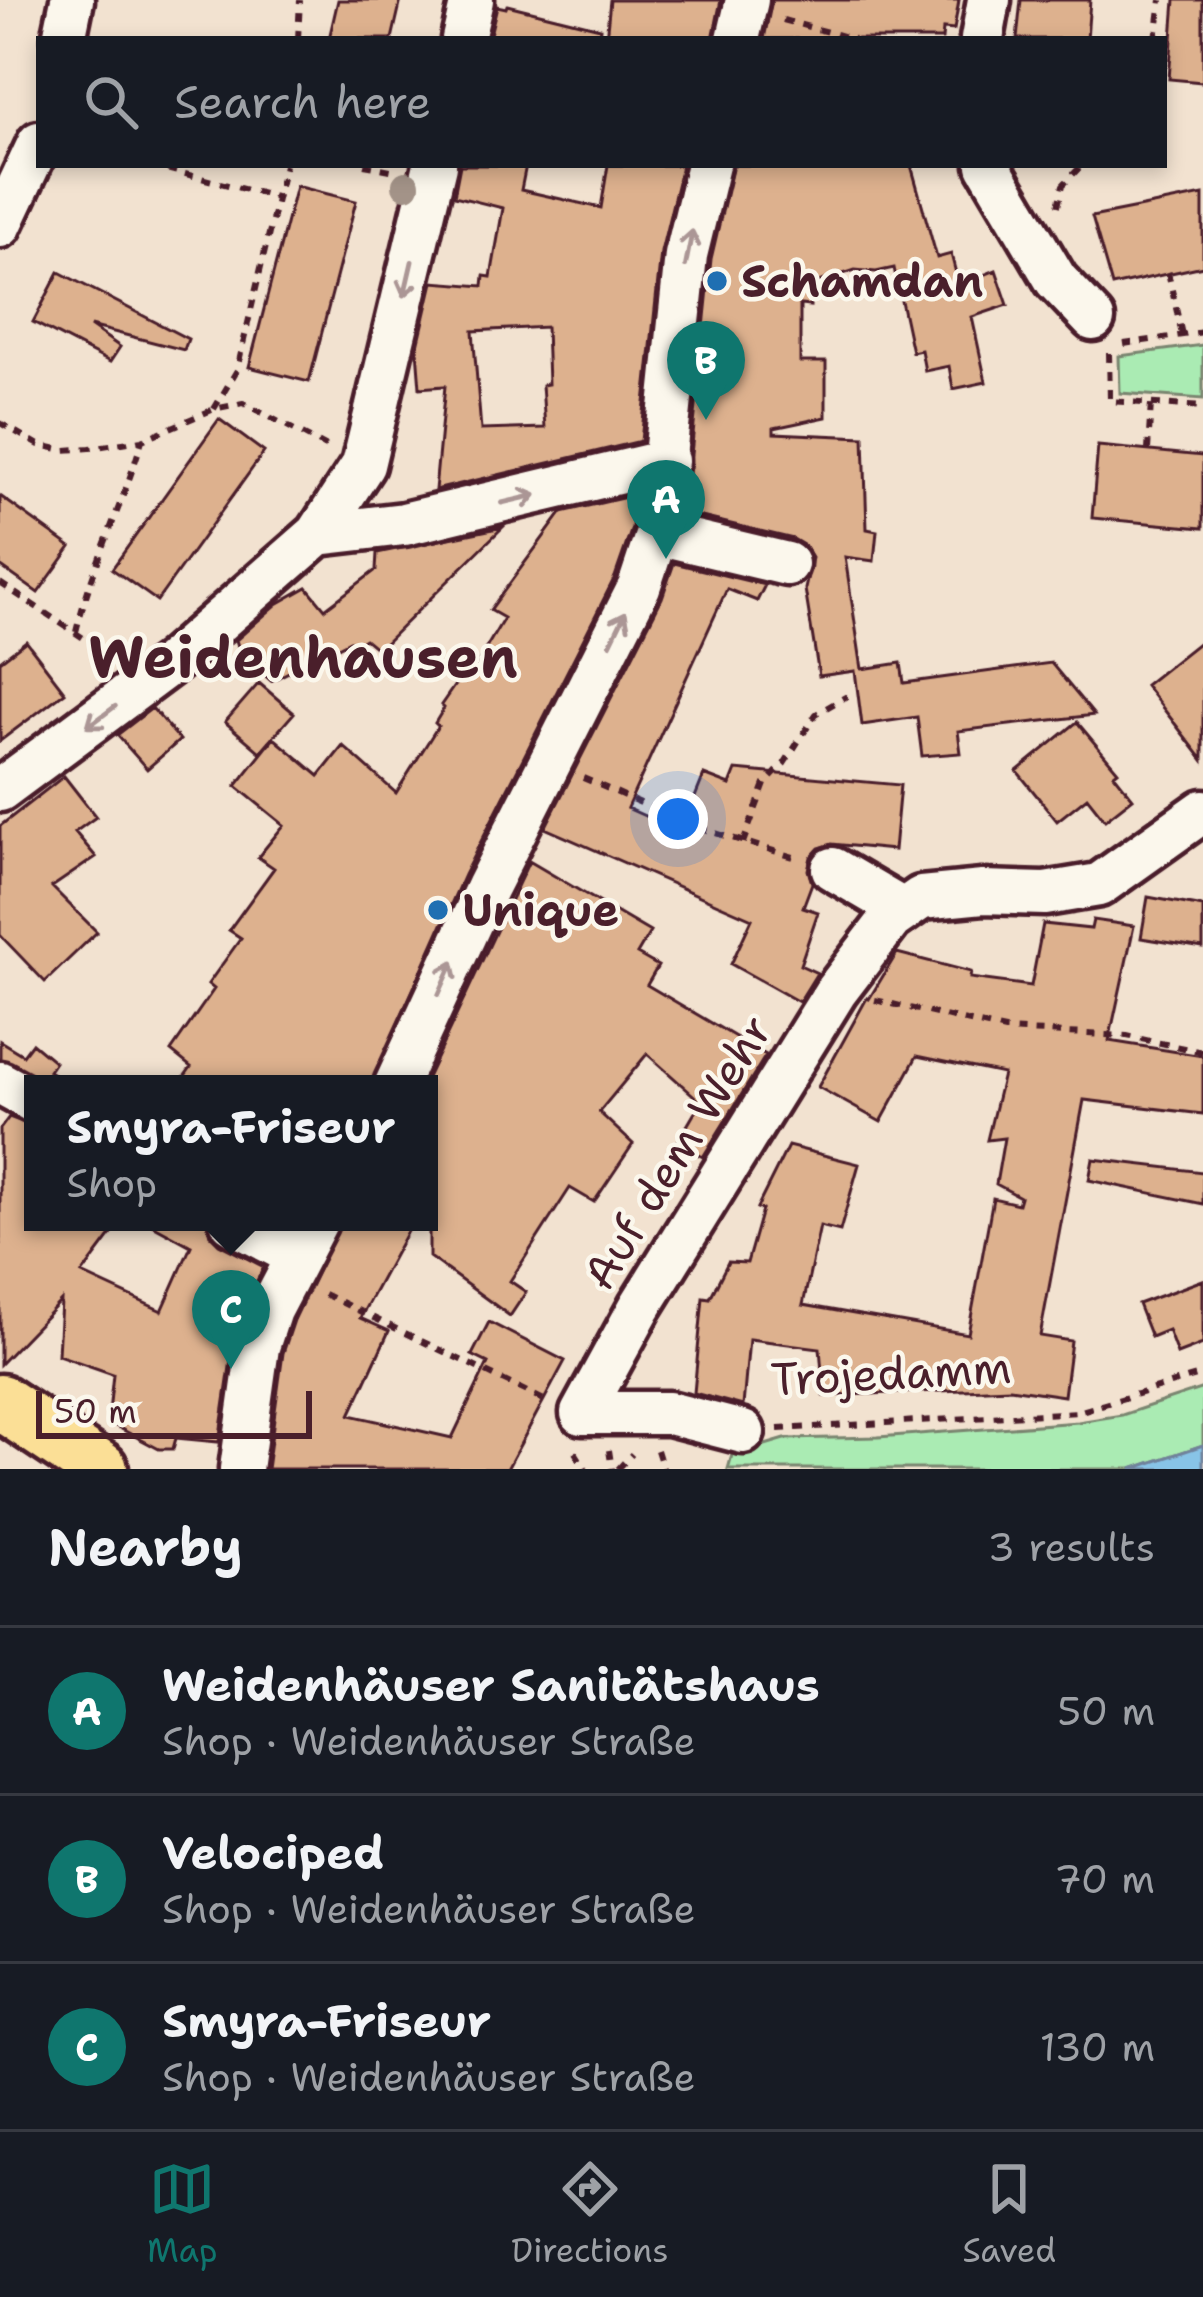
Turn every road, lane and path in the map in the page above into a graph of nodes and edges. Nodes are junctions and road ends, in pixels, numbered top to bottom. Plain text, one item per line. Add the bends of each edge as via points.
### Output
1 (72, 0) edge
2 (300, 0) edge
3 (472, 0) edge
4 (989, 0) edge
5 (1161, 0) edge
6 (743, 16) edge
7 (65, 36) edge
8 (298, 36) edge
9 (464, 36) edge
10 (840, 36) edge
11 (983, 36) edge
12 (1156, 36) edge
13 (36, 149) edge
14 (162, 168) edge
15 (284, 168) edge
16 (434, 168) edge
17 (707, 168) edge
18 (990, 168) edge
19 (279, 198) junction
20 (0, 226) edge
21 (1168, 272) dead end
22 (1093, 319) dead end
23 (1203, 332) edge
24 (1183, 335) junction
25 (1151, 404) junction
26 (1203, 407) edge
27 (214, 409) junction
28 (0, 423) edge
29 (142, 440) junction
30 (1148, 450) dead end
31 (667, 461) junction
32 (363, 465) junction
33 (657, 533) junction
34 (318, 534) junction
35 (787, 564) dead end
36 (0, 583) edge
37 (76, 632) junction
38 (155, 675) junction
39 (847, 696) dead end
40 (552, 764) junction
41 (0, 790) edge
42 (1203, 811) edge
43 (743, 843) junction
44 (833, 868) joint
45 (903, 910) junction
46 (836, 991) junction
47 (1203, 1052) edge
48 (400, 1075) edge
49 (253, 1231) edge
50 (300, 1251) edge
51 (1203, 1374) edge
52 (0, 1402) edge
53 (582, 1413) junction
54 (743, 1432) joint
55 (610, 1457) dead end
56 (100, 1469) edge
57 (241, 1469) edge
58 (612, 1469) edge

1 - 7 street
2 - 8 path
3 - 9 street
4 - 11 street
5 - 12 path
6 - 10 path
13 - 20 street
14 - 19 path
15 - 19 path
16 -> 32 street
31 -> 17 street via 686,255
18 - 22 street via 1056,280
19 - 27 path via 237,370
21 - 24 path
23 - 24 path
24 - 25 path via 1108,346 1110,401
25 - 26 path
25 - 30 path
27 - 29 path
27 - 32 path via 243,403
28 - 29 path via 64,450
29 - 37 path
31 - 33 street
34 -> 31 street via 404,524
32 - 34 street
33 - 35 street
40 -> 33 street
34 - 38 street
36 - 37 path
37 - 38 path
38 -> 41 street
39 - 43 path via 816,714 765,784
40 - 43 path
48 -> 40 street
42 - 45 street via 1100,885 921,898
43 - 44 path
44 - 45 street
45 - 46 street, Auf dem Wehr
46 - 47 path via 1004,1030 1127,1036
46 - 53 street, Auf dem Wehr
49 - 50 street
50 - 53 path via 550,1403
50 - 57 street via 259,1347
51 - 54 path, Trojedamm via 1078,1412
52 - 56 main road
53 - 54 street, Trojedamm via 669,1413
55 - 58 path

